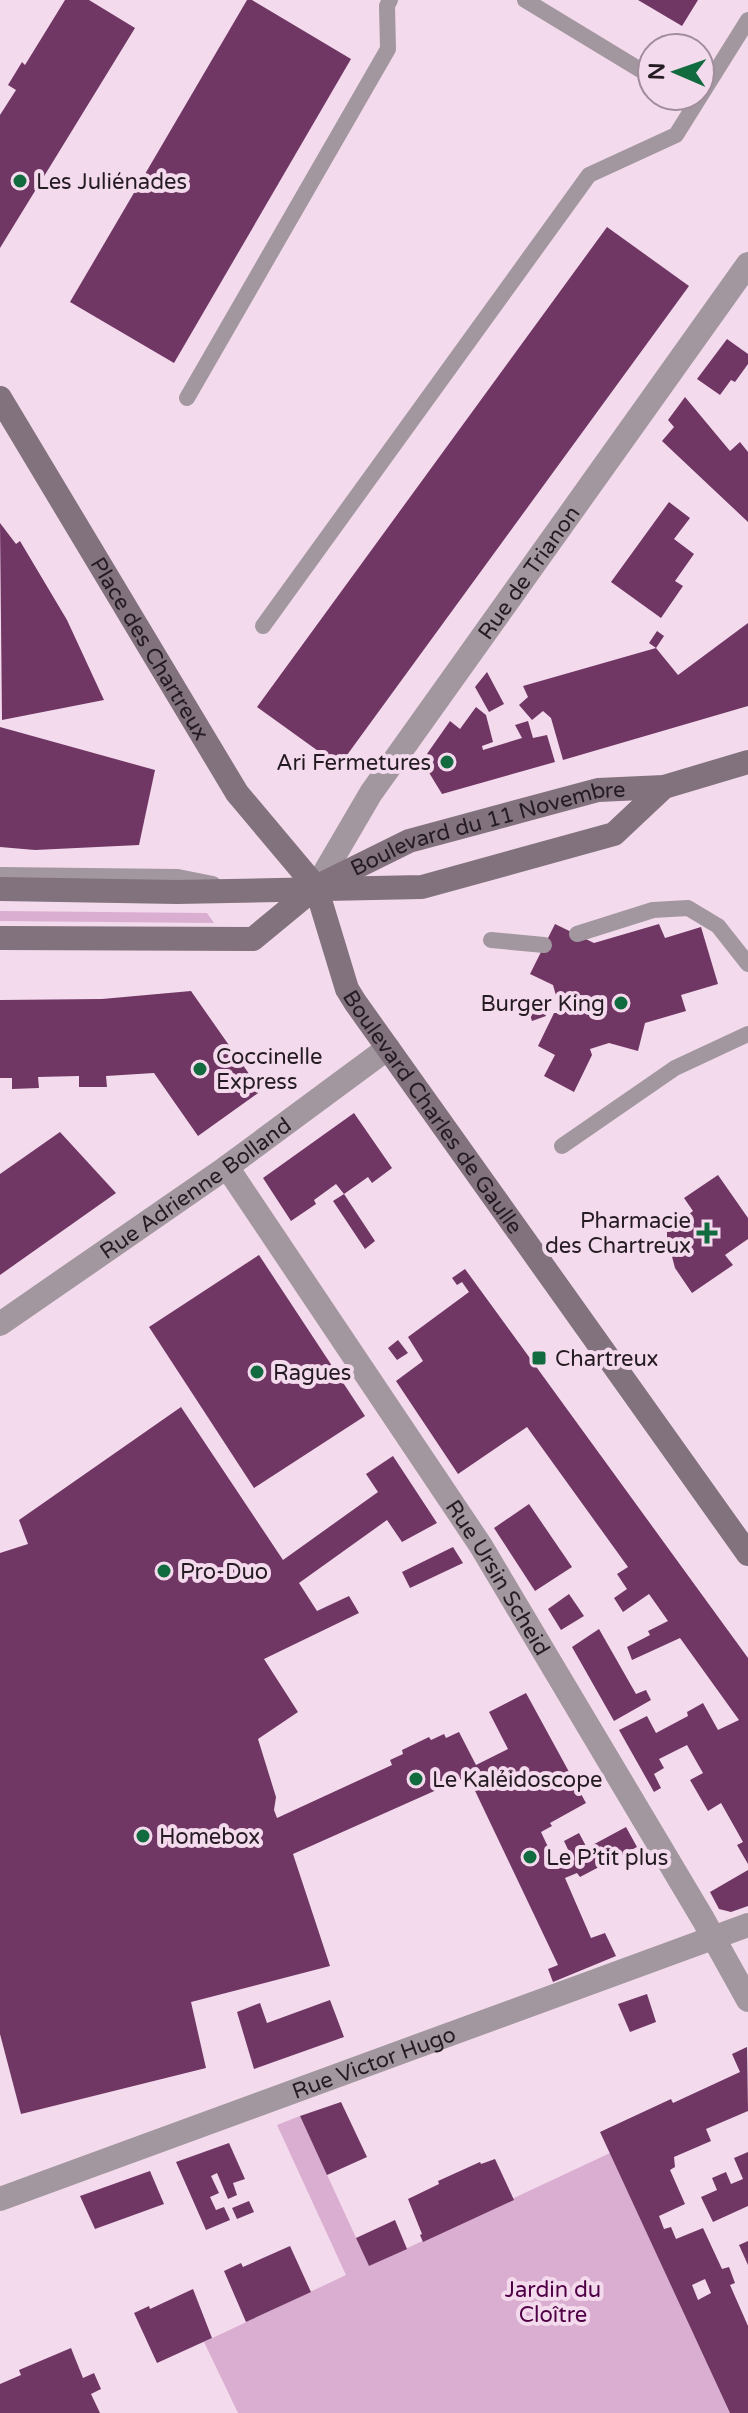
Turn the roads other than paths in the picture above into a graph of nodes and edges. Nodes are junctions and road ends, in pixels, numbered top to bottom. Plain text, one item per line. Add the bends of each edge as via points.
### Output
1 (390, 0) edge
2 (525, 0) edge
3 (748, 20) edge
4 (716, 63) edge
5 (636, 67) edge
6 (685, 112) edge
7 (748, 264) edge
8 (0, 398) edge
9 (187, 398) dead end
10 (263, 626) dead end
11 (748, 762) edge
12 (664, 787) junction
13 (0, 875) edge
14 (316, 887) junction
15 (0, 889) edge
16 (246, 889) junction
17 (577, 934) dead end
18 (0, 938) edge
19 (491, 940) dead end
20 (544, 945) dead end
21 (748, 964) edge
22 (748, 1034) edge
23 (388, 1048) junction
24 (562, 1146) dead end
25 (227, 1167) junction
26 (0, 1324) edge
27 (748, 1554) edge
28 (748, 1925) edge
29 (714, 1939) junction
30 (748, 2000) edge
31 (0, 2199) edge

1 - 9 lane via 388,49
2 - 5 lane
3 - 4 lane
6 - 10 lane via 676,135 589,175
7 - 14 street, Rue de Trianon via 371,793
8 - 14 main road, Place des Chartreux via 237,793
11 - 12 main road, Boulevard du 11 Novembre
12 - 14 main road, Boulevard du 11 Novembre via 598,790 419,837
12 - 14 main road, Boulevard du 11 Novembre via 614,834 422,887
13 - 16 lane, Boulevard du 11 Novembre via 178,877
14 - 16 main road, Boulevard du 11 Novembre
14 - 18 main road, Boulevard du 11 Novembre via 253,939
14 - 23 main road, Boulevard Charles de Gaulle via 347,989
15 - 16 main road, Boulevard du 11 Novembre
17 - 21 lane via 653,910 688,908 718,926
19 - 20 lane
22 - 24 lane via 675,1068
23 - 25 street, Rue Adrienne Bolland
23 - 27 main road, Boulevard Charles de Gaulle
25 - 26 street, Rue Adrienne Bolland
25 - 29 street, Rue Ursin Scheid via 481,1546
28 - 29 street, Rue Victor Hugo
29 - 30 street, Rue Ursin Scheid
29 - 31 street, Rue Victor Hugo

